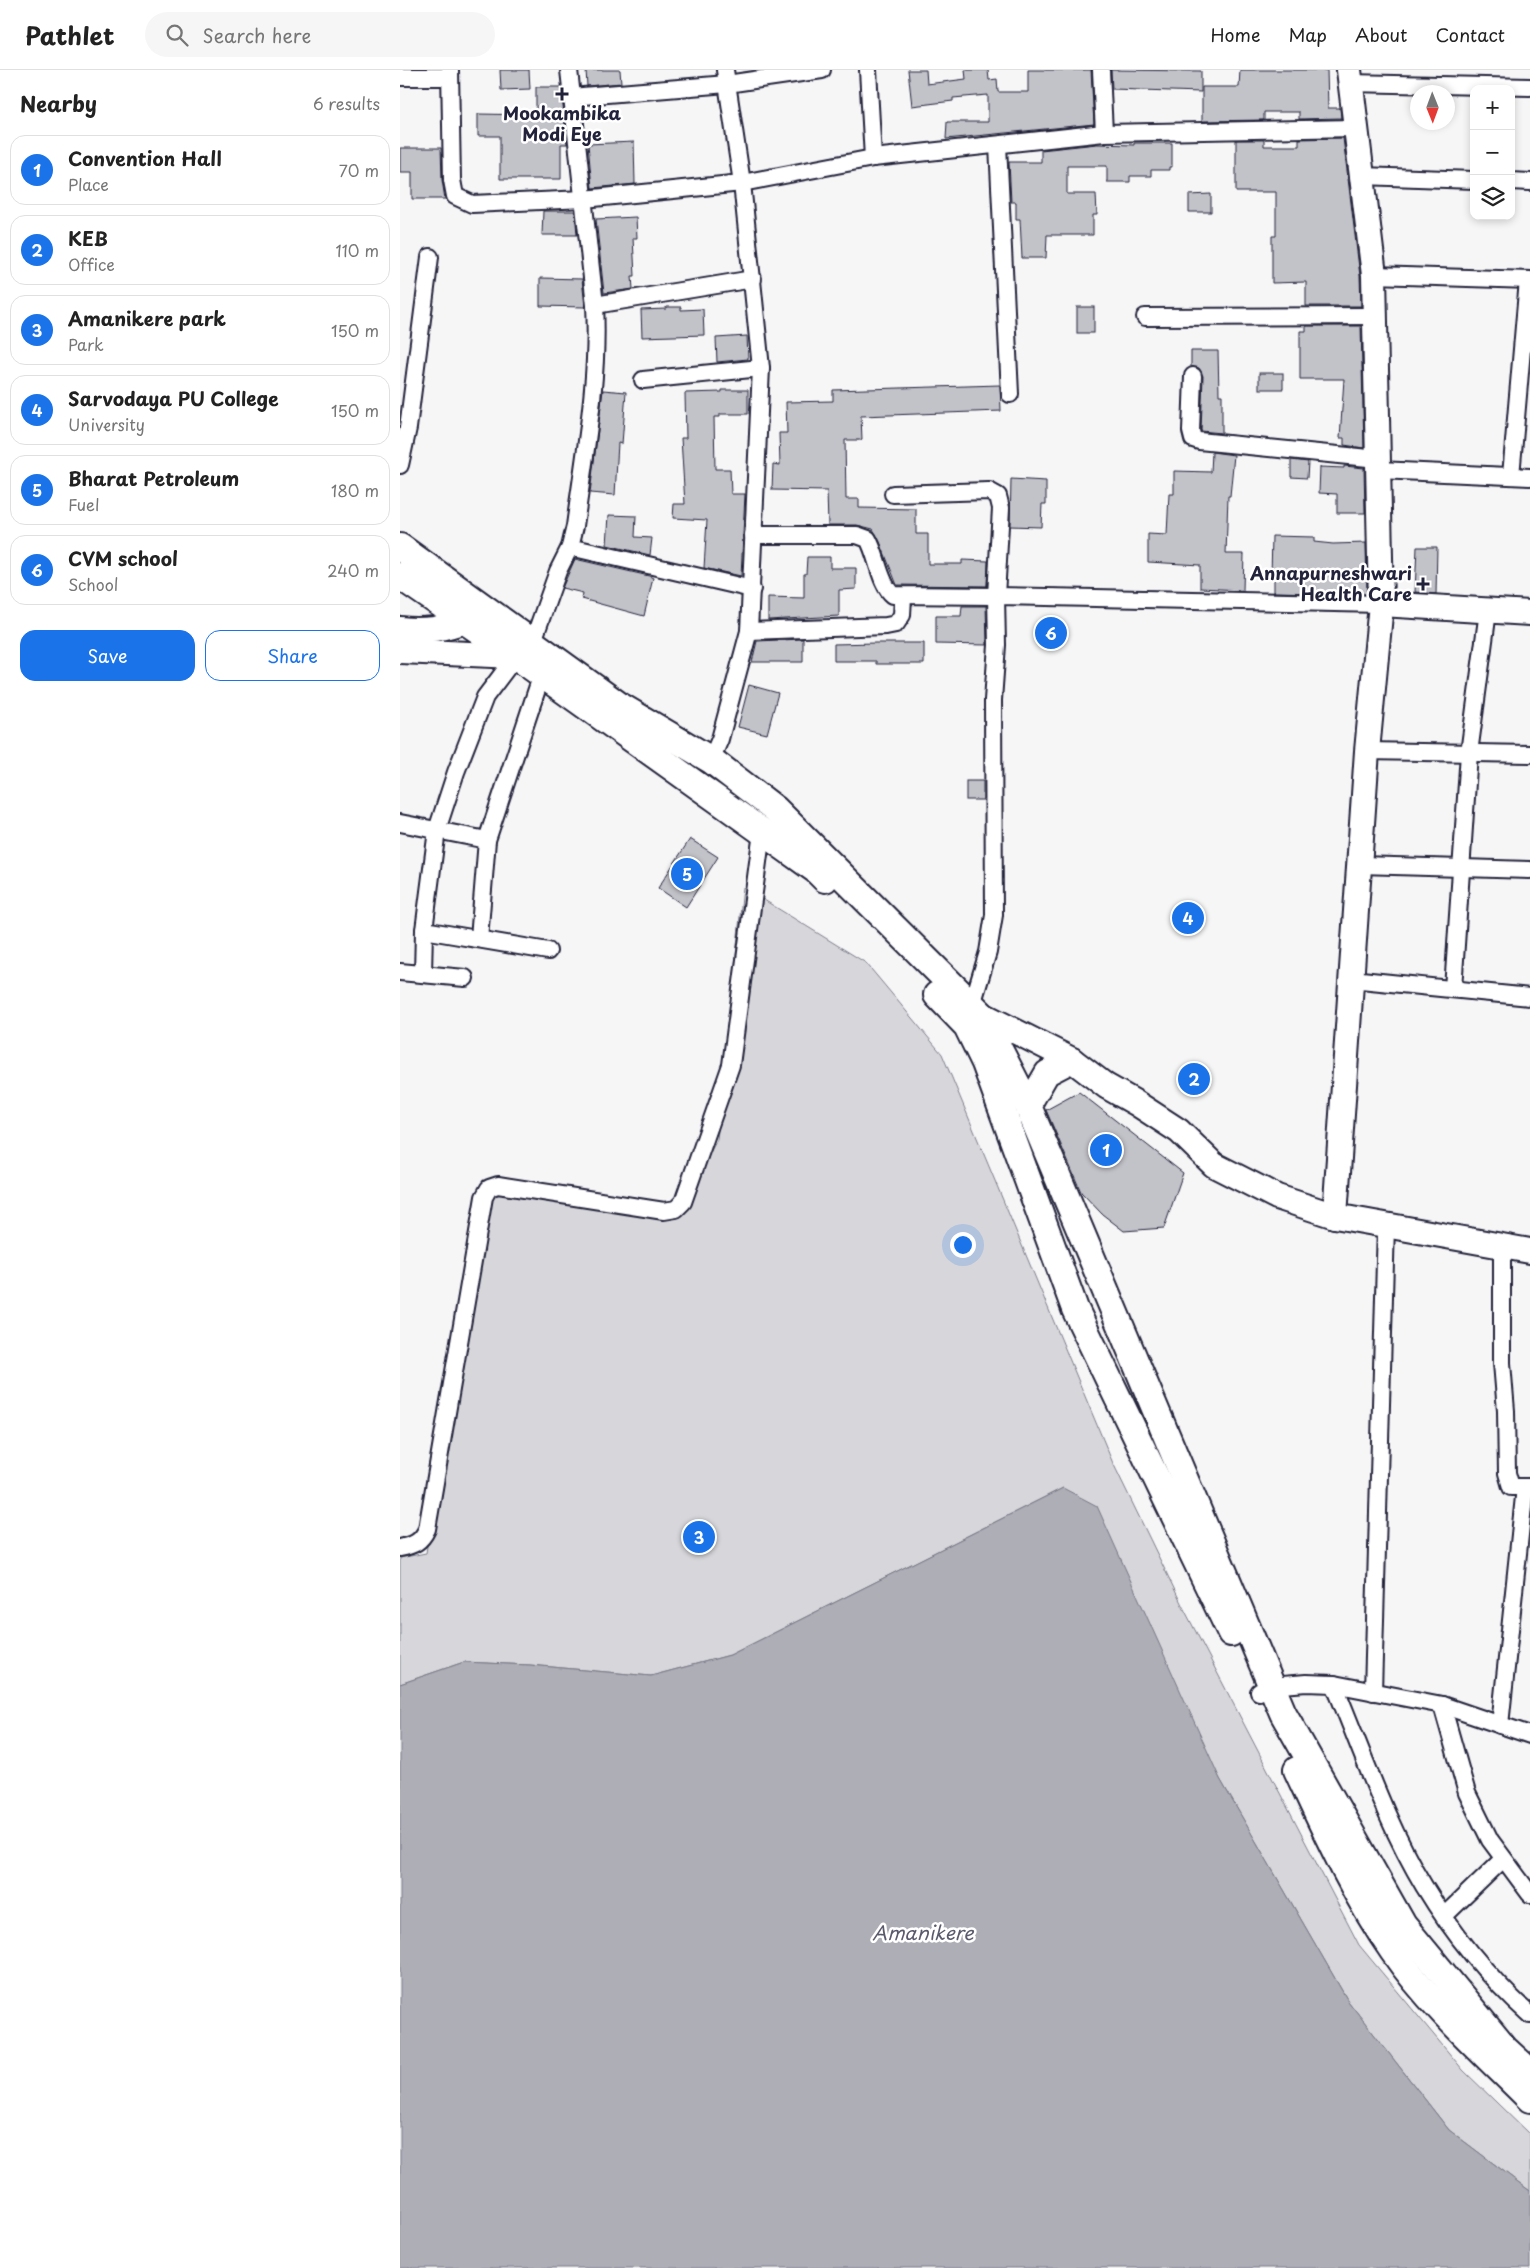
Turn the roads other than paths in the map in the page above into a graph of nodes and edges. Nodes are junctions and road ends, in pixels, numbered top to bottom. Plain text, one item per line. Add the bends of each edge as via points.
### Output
1 (569, 70) edge
2 (822, 70) edge
3 (868, 70) edge
4 (1101, 70) edge
5 (450, 74) edge
6 (1349, 76) edge
7 (400, 77) edge
8 (726, 77) edge
9 (1530, 87) edge
10 (571, 97) junction
11 (1356, 128) junction
12 (1104, 133) junction
13 (998, 145) junction
14 (872, 158) junction
15 (1362, 176) junction
16 (1470, 180) edge
17 (1515, 181) edge
18 (1530, 182) edge
19 (742, 183) junction
20 (584, 199) junction
21 (430, 257) dead end
22 (1374, 275) junction
23 (753, 279) junction
24 (1529, 280) edge
25 (596, 305) junction
26 (1375, 316) junction
27 (1145, 317) dead end
28 (1526, 359) edge
29 (760, 368) junction
30 (1192, 376) dead end
31 (643, 380) dead end
32 (1010, 394) dead end
33 (1378, 464) junction
34 (400, 465) edge
35 (1511, 476) junction
36 (1530, 477) edge
37 (893, 494) dead end
38 (753, 535) junction
39 (400, 547) edge
40 (570, 547) junction
41 (400, 576) edge
42 (752, 589) junction
43 (996, 596) junction
44 (903, 597) junction
45 (1381, 604) junction
46 (1488, 610) junction
47 (1530, 613) edge
48 (476, 615) junction
49 (400, 629) edge
50 (749, 630) junction
51 (524, 650) junction
52 (400, 651) edge
53 (542, 674) junction
54 (1367, 751) junction
55 (1469, 753) junction
56 (1530, 754) edge
57 (711, 760) junction
58 (400, 823) edge
59 (437, 830) junction
60 (762, 832) junction
61 (487, 840) junction
62 (1360, 865) junction
63 (1461, 867) junction
64 (1530, 870) edge
65 (424, 930) junction
66 (479, 940) junction
67 (548, 951) dead end
68 (400, 972) edge
69 (423, 974) junction
70 (465, 978) dead end
71 (1351, 979) junction
72 (1453, 989) junction
73 (1530, 996) edge
74 (970, 1012) junction
75 (1072, 1060) junction
76 (1028, 1106) junction
77 (1334, 1216) junction
78 (1386, 1225) junction
79 (1502, 1246) junction
80 (1530, 1251) edge
81 (1527, 1487) edge
82 (400, 1548) edge
83 (1522, 1587) edge
84 (1334, 1684) junction
85 (1265, 1689) junction
86 (1373, 1692) junction
87 (1442, 1705) junction
88 (1500, 1725) junction
89 (1530, 1735) edge
90 (1503, 1859) junction
91 (1530, 1894) edge
92 (1444, 1916) junction
93 (1530, 2015) edge
94 (1530, 2072) edge
95 (1530, 2099) edge

1 - 10 street
2 - 8 street
3 - 14 street
4 - 12 street
5 - 7 street
5 - 20 street via 452,180 456,196 472,204
6 - 9 street
6 - 11 main road
8 - 10 street
8 - 19 street
10 - 20 street
11 - 12 street
11 - 15 main road
12 - 13 street
13 - 14 street
13 - 32 street
14 - 19 street
15 - 16 street
15 - 22 main road
17 - 18 street
19 - 20 street
19 - 23 street
20 - 25 street
21 - 34 street via 408,428
22 - 24 street
22 - 26 main road
23 - 25 street
23 - 29 street
24 - 28 street
25 - 40 street via 595,382
26 - 27 street
26 - 33 main road
28 - 35 street
29 - 31 street
29 - 38 street
30 - 33 street via 1193,439
33 - 35 street
33 - 45 main road
35 - 36 street
37 - 43 street via 989,491 998,496 1001,508
38 - 42 street
38 - 44 street via 857,535 868,539 874,548 886,590
39 - 48 main road
40 - 42 street
40 - 51 street
41 - 48 main road
42 - 50 street
43 - 44 street
43 - 45 street
43 - 74 street via 994,915 988,952
44 - 50 street via 902,615 896,624
45 - 46 main road
45 - 54 main road
46 - 47 main road
46 - 55 street
48 - 49 main road via 442,628
48 - 51 main road
50 - 57 street via 720,739
51 - 52 main road
51 - 53 main road
51 - 57 main road
51 - 59 street via 485,697
53 - 60 main road
53 - 61 street
54 - 55 street
54 - 62 main road
55 - 56 street
55 - 63 street
57 - 74 main road via 775,809
58 - 59 street
59 - 61 street
59 - 65 street
60 - 74 main road via 816,870
60 - 82 street via 731,1064 683,1202 676,1209 664,1211 498,1185 489,1188 484,1197 427,1529 422,1539
61 - 66 street
62 - 63 street
62 - 71 main road
63 - 64 street
63 - 72 street
65 - 66 street
65 - 69 street
66 - 67 street
68 - 69 street
69 - 70 street
71 - 72 street
71 - 77 main road
72 - 73 street
74 - 75 main road
74 - 76 main road
74 - 85 main road via 967,1026 985,1064 1075,1309
75 - 76 main road via 1047,1073
75 - 77 main road via 1106,1086 1178,1131 1214,1165 1277,1197
76 - 85 main road
77 - 78 main road
78 - 79 main road
78 - 86 street
79 - 80 main road
79 - 81 street via 1502,1364 1507,1473 1511,1487
81 - 83 street
83 - 88 street
84 - 85 street via 1306,1683
84 - 86 street
84 - 92 street via 1395,1830 1424,1886
85 - 94 main road via 1283,1713 1403,1925 1505,2049
85 - 95 main road via 1357,1896 1432,2001
86 - 87 street
87 - 88 street
87 - 90 street via 1467,1793
88 - 89 street
90 - 91 street
90 - 92 street
92 - 93 street via 1481,1965

